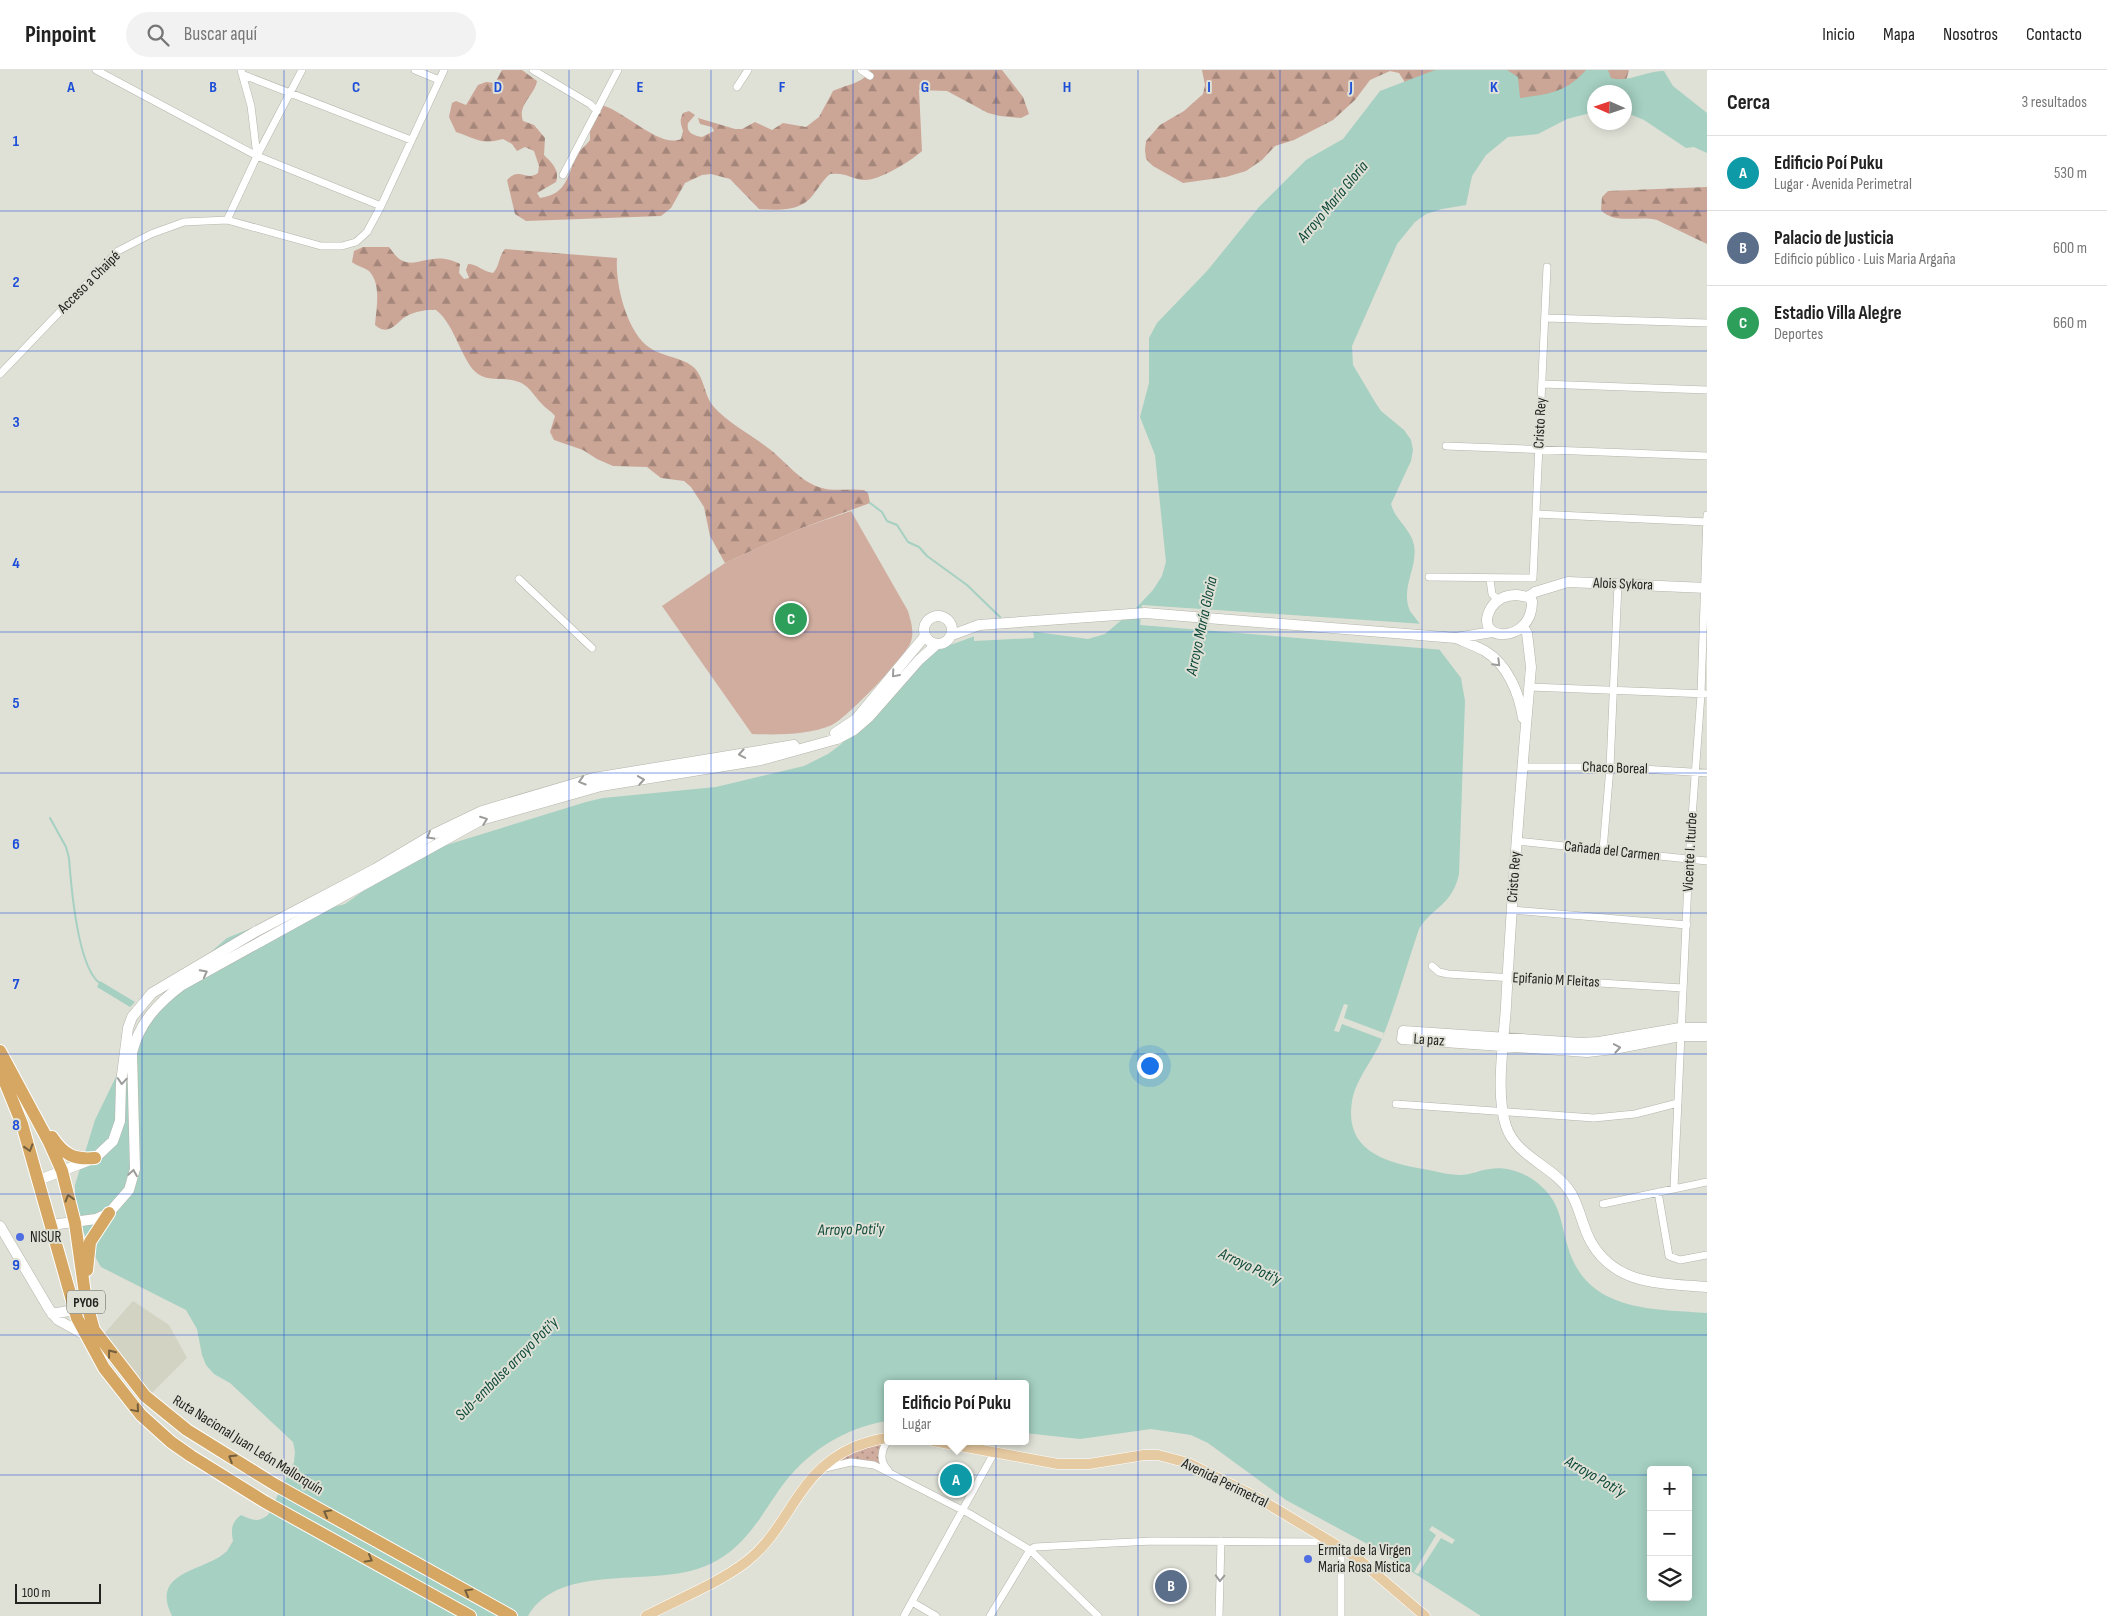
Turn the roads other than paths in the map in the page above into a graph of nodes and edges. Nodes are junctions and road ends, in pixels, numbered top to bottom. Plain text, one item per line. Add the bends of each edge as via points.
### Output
1 (96, 70) edge
2 (302, 70) edge
3 (415, 70) edge
4 (444, 70) edge
5 (533, 70) edge
6 (618, 70) edge
7 (748, 70) edge
8 (861, 70) edge
9 (243, 73) edge
10 (870, 76) dead end
11 (439, 80) junction
12 (737, 87) dead end
13 (291, 93) junction
14 (597, 111) junction
15 (411, 140) junction
16 (257, 156) junction
17 (563, 175) dead end
18 (382, 206) junction
19 (226, 220) junction
20 (1547, 267) dead end
21 (1546, 318) junction
22 (1707, 323) edge
23 (0, 374) edge
24 (1542, 384) junction
25 (1707, 390) edge
26 (1446, 446) dead end
27 (1538, 448) junction
28 (1707, 456) edge
29 (1536, 514) junction
30 (1707, 515) edge
31 (1707, 522) edge
32 (1429, 577) dead end
33 (519, 578) dead end
34 (1490, 580) junction
35 (1618, 584) junction
36 (1705, 588) edge
37 (1530, 599) junction
38 (1498, 600) junction
39 (1486, 620) junction
40 (950, 621) junction
41 (979, 625) junction
42 (1523, 627) junction
43 (1492, 632) junction
44 (1473, 633) junction
45 (1512, 633) junction
46 (952, 635) junction
47 (926, 636) junction
48 (1456, 638) junction
49 (1527, 642) junction
50 (937, 644) junction
51 (592, 648) dead end
52 (1530, 687) junction
53 (1614, 689) junction
54 (1704, 694) edge
55 (1526, 734) junction
56 (1523, 767) junction
57 (1610, 767) junction
58 (1696, 772) junction
59 (1707, 773) edge
60 (1516, 841) junction
61 (1603, 850) junction
62 (1689, 859) junction
63 (1707, 861) edge
64 (1512, 910) junction
65 (1687, 925) junction
66 (1432, 966) dead end
67 (1507, 978) junction
68 (1683, 988) junction
69 (1707, 1028) edge
70 (1680, 1032) junction
71 (1707, 1036) edge
72 (1504, 1042) junction
73 (0, 1046) edge
74 (0, 1051) edge
75 (3, 1067) edge
76 (25, 1100) junction
77 (1678, 1103) junction
78 (1396, 1104) dead end
79 (1503, 1113) junction
80 (96, 1158) junction
81 (62, 1171) junction
82 (39, 1180) junction
83 (1707, 1182) edge
84 (1674, 1188) junction
85 (1658, 1192) junction
86 (1603, 1204) dead end
87 (109, 1213) junction
88 (75, 1223) junction
89 (51, 1225) junction
90 (0, 1226) edge
91 (1707, 1256) edge
92 (1707, 1287) edge
93 (84, 1292) junction
94 (74, 1310) junction
95 (52, 1314) junction
96 (90, 1332) junction
97 (884, 1440) edge
98 (885, 1445) edge
99 (953, 1445) edge
100 (994, 1453) junction
101 (890, 1471) junction
102 (816, 1472) junction
103 (964, 1511) junction
104 (1221, 1541) junction
105 (1330, 1542) junction
106 (1341, 1548) junction
107 (1030, 1550) junction
108 (912, 1602) junction
109 (656, 1613) edge
110 (1419, 1614) edge
111 (470, 1616) edge
112 (511, 1616) edge
113 (646, 1616) edge
114 (904, 1616) edge
115 (936, 1616) edge
116 (990, 1616) edge
117 (1098, 1616) edge
118 (1219, 1616) edge
119 (1341, 1616) edge

1 - 16 street
2 - 13 street
3 - 11 street
4 - 11 street, Acceso a Chaipé
5 - 14 street
6 - 14 street
7 - 12 street
8 - 10 street
9 - 13 street
9 - 16 street
11 - 15 street, Acceso a Chaipé
13 - 15 street
13 - 16 street
14 - 17 street
15 - 18 street, Acceso a Chaipé
16 - 18 street
16 - 19 street
18 - 19 street, Acceso a Chaipé via 367,232 356,242 342,246 321,246
19 - 23 street, Acceso a Chaipé via 184,222 151,234 118,252
20 - 21 street, Cristo Rey
21 - 22 street
21 - 24 street, Cristo Rey
24 - 25 street
24 - 27 street, Cristo Rey
26 - 27 street
27 - 28 street
27 - 29 street, Cristo Rey
29 - 31 street
29 - 34 street, Cristo Rey via 1533,578
30 - 31 street, Vicente I. Iturbe
31 - 36 street, Vicente I. Iturbe
32 - 34 street
33 - 51 street
34 - 38 street via 1492,594
35 - 36 street, Alois Sykora
35 - 37 street, Alois Sykora via 1568,582 1534,592
35 - 53 street
36 - 54 street, Vicente I. Iturbe
37 - 38 street via 1513,595
37 - 42 street via 1530,616
38 - 39 street
39 - 43 street
39 - 44 street
40 - 41 street
40 - 46 street
40 - 47 street via 943,616 930,617 925,624
41 - 46 street
41 - 48 street via 1145,613
42 - 45 street
42 - 49 street, Cristo Rey
43 - 44 street
43 - 45 street
44 - 48 street
45 - 49 street
46 - 50 street via 946,642
47 - 50 street
47 -> 80 street via 856,719 834,734 772,749 594,778 482,811 432,834 152,993 132,1017 125,1040 120,1121 113,1140
48 -> 55 street via 1486,652 1502,667 1514,685
49 - 52 street, Cristo Rey
87 -> 50 street via 129,1190 135,1169 132,1053 136,1038 162,999 182,985 481,820 601,786 761,760 837,739 869,717
52 - 53 street
52 - 55 street, Cristo Rey
53 - 54 street
53 - 57 street
54 - 58 street, Vicente I. Iturbe
55 - 56 street, Cristo Rey
56 - 57 street, Chaco Boreal
56 - 60 street, Cristo Rey
57 - 58 street, Chaco Boreal
57 - 61 street
58 - 59 street, Chaco Boreal
58 - 62 street, Vicente I. Iturbe
60 - 61 street, Cañada del Carmen
60 - 64 street, Cristo Rey
61 - 62 street, Cañada del Carmen
62 - 63 street, Cañada del Carmen
62 - 65 street, Vicente I. Iturbe
64 - 65 street
64 - 67 street, Cristo Rey
65 - 68 street, Vicente I. Iturbe
66 - 67 street, Epifanio M Fleitas via 1438,972 1448,974
67 - 68 street, Epifanio M Fleitas
67 - 72 street, Cristo Rey
68 - 70 street, Vicente I. Iturbe
69 - 70 street, La paz
70 - 71 street, La paz
70 - 72 street, La paz via 1601,1051
70 - 77 street, Vicente I. Iturbe
72 - 72 street, La paz via 1403,1030 1402,1038
72 - 79 street, Cristo Rey
73 - 75 street
74 - 75 highway, Ruta Nacional Juan León Mallorquín / PY06
75 - 76 highway, Ruta Nacional Juan León Mallorquín / PY06
75 -> 82 highway, Ruta Nacional Juan León Mallorquín / PY06
76 - 80 highway via 60,1150 76,1159
76 - 81 highway, Ruta Nacional Juan León Mallorquín / PY06
77 - 79 street via 1617,1117
77 - 84 street, Vicente I. Iturbe
78 - 79 street
79 - 92 street via 1506,1127 1517,1145 1565,1184 1591,1242 1610,1266 1640,1281
80 - 81 street
81 - 82 street
88 -> 81 highway, Ruta Nacional Juan León Mallorquín / PY06
82 - 89 highway, Ruta Nacional Juan León Mallorquín / PY06
83 - 84 street
84 - 85 street
85 - 86 street
85 - 91 street via 1669,1256 1680,1260
87 - 88 street
87 - 93 highway via 90,1242
88 - 89 street
88 - 93 highway, Ruta Nacional Juan León Mallorquín / PY06
89 - 94 highway, Ruta Nacional Juan León Mallorquín / PY06
90 - 95 street
93 - 96 highway, Ruta Nacional Juan León Mallorquín / PY06
94 - 95 street
94 - 96 highway via 81,1312
95 - 96 street via 58,1320
96 -> 111 highway, Ruta Nacional Juan León Mallorquín / PY06 via 116,1385 154,1428 191,1456 265,1502
112 -> 96 highway, Ruta Nacional Juan León Mallorquín / PY06 via 274,1484 187,1430 155,1406
97 - 102 main road via 875,1440 843,1452
98 - 101 street via 882,1457 884,1467
99 - 100 main road, Avenida Perimetral
100 - 103 street
100 - 105 main road, Avenida Perimetral via 1066,1465 1144,1455 1176,1459 1232,1484
101 - 102 street via 867,1463 851,1462
101 - 103 street
102 - 109 main road via 771,1536 746,1562
103 - 107 street
103 - 108 street
104 - 105 street
104 - 107 street via 1154,1540 1035,1547
104 -> 118 street
105 - 106 main road, Avenida Perimetral
106 - 110 main road, Avenida Perimetral via 1356,1557
106 - 119 street
107 - 116 street
107 - 117 street
108 - 114 street
108 - 115 street
109 - 113 main road

